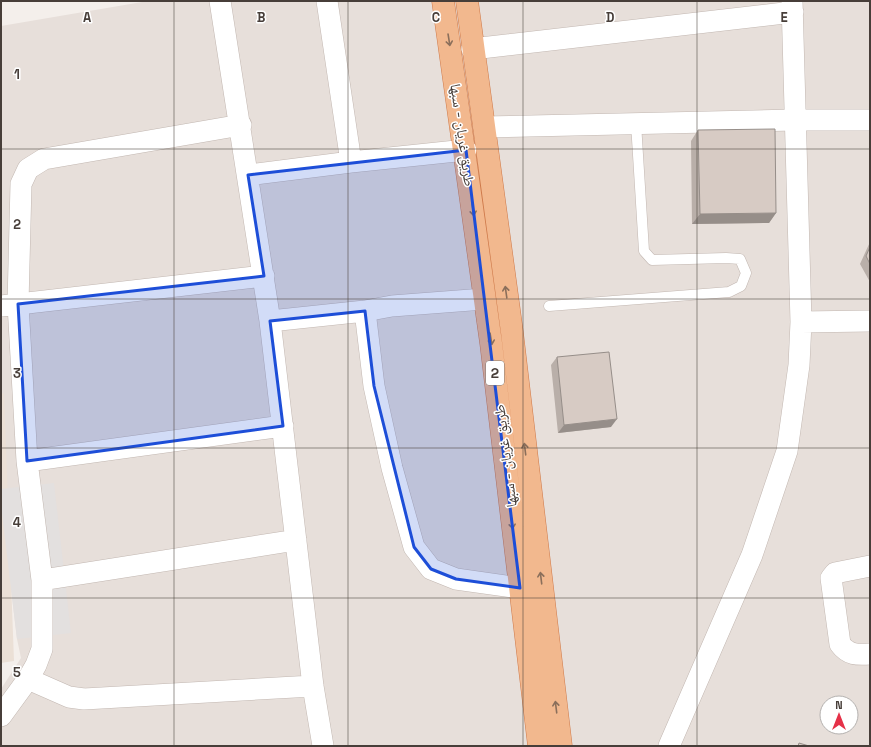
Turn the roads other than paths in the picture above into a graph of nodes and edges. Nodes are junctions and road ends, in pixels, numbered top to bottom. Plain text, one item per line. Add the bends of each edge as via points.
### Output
1 (220, 1) edge
2 (327, 1) edge
3 (443, 1) edge
4 (466, 1) edge
5 (792, 7) edge
6 (472, 49) junction
7 (795, 120) junction
8 (870, 120) edge
9 (636, 124) junction
10 (241, 125) junction
11 (484, 127) junction
12 (466, 150) junction
13 (351, 162) junction
14 (248, 175) junction
15 (264, 276) junction
16 (484, 299) junction
17 (10, 305) edge
18 (549, 306) dead end
19 (365, 311) junction
20 (270, 321) junction
21 (870, 321) edge
22 (801, 322) junction
23 (283, 426) junction
24 (27, 461) junction
25 (296, 540) junction
26 (870, 566) edge
27 (42, 580) junction
28 (520, 588) junction
29 (870, 654) edge
30 (28, 679) junction
31 (313, 686) junction
32 (1, 716) edge
33 (323, 746) edge
34 (538, 746) edge
35 (561, 746) edge
36 (669, 746) edge

1 - 10 street
2 - 13 street
3 -> 12 highway, طريق غريان - سبها / 2
4 - 6 highway, طريق غريان - سبها / 2
5 - 6 street
5 - 7 street
6 - 11 highway, طريق غريان - سبها / 2
7 - 8 street
7 - 9 street
7 - 22 street
9 - 11 street
9 - 18 lane via 644,251 652,260 740,259 746,273 741,286 729,292
10 - 14 street
10 - 17 street via 44,159 28,169 21,184
35 -> 11 highway, طريق غريان - سبها / 2 via 512,332
12 - 13 street
12 -> 16 highway, طريق غريان - سبها / 2
13 - 14 street
14 - 15 street
15 - 17 street
15 - 20 street
16 - 19 street via 392,306
16 -> 28 highway, طريق غريان - سبها / 2
17 - 24 street
19 - 20 street
19 - 28 street via 374,386 392,468 414,547 431,569 456,579
20 - 23 street
21 - 22 street
22 - 36 street via 799,366 787,451 752,555
23 - 24 street
23 - 25 street
24 - 27 street
25 - 27 street
25 - 31 street
26 - 29 street via 836,573 832,578 840,644 845,651 856,655
27 - 30 street via 42,649
28 - 34 highway, طريق غريان - سبها / 2
30 - 31 street via 69,697 84,699
30 - 32 street
31 - 33 street

